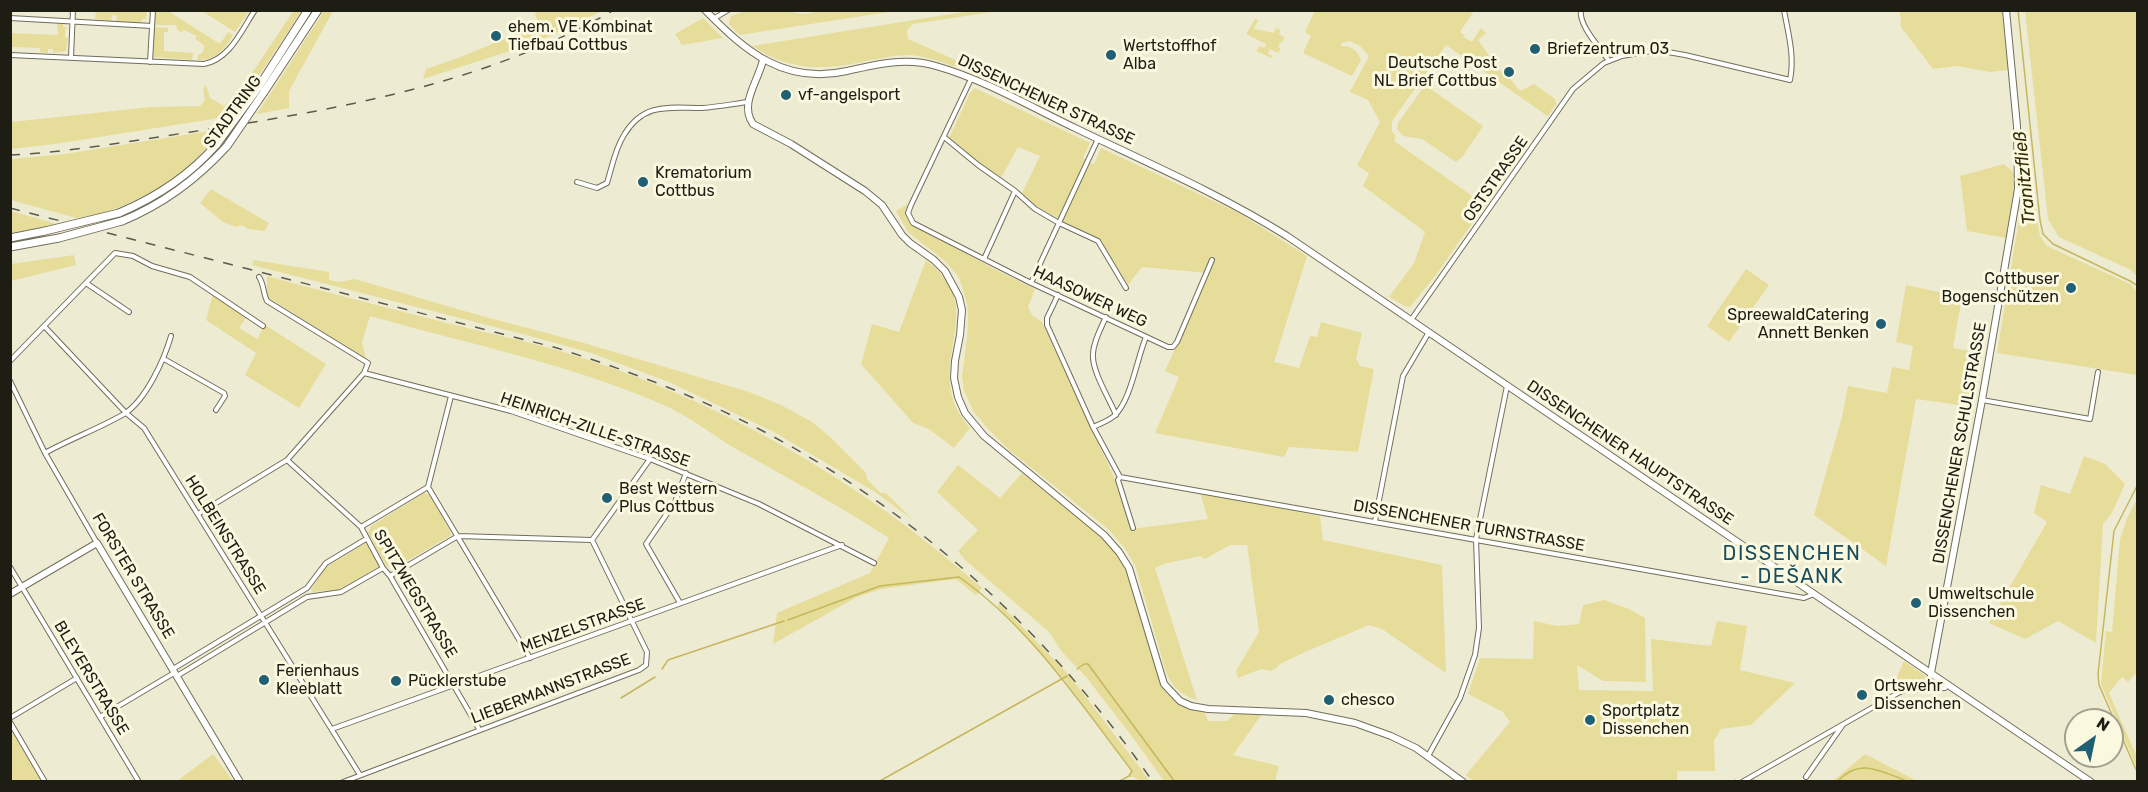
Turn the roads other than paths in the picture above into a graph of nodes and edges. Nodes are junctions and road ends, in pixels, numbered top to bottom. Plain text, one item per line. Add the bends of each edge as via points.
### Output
1 (73, 10) edge
2 (153, 10) edge
3 (255, 10) edge
4 (308, 10) edge
5 (318, 10) edge
6 (705, 10) edge
7 (728, 10) edge
8 (1581, 10) edge
9 (1784, 10) edge
10 (2006, 10) edge
11 (10, 18) edge
12 (713, 19) junction
13 (72, 21) junction
14 (152, 26) junction
15 (10, 55) edge
16 (71, 57) junction
17 (763, 60) junction
18 (1610, 61) junction
19 (150, 62) junction
20 (971, 79) junction
21 (261, 90) junction
22 (748, 102) junction
23 (944, 137) junction
24 (1098, 139) junction
25 (577, 182) dead end
26 (1015, 191) junction
27 (1059, 223) junction
28 (1273, 227) joint
29 (10, 238) edge
30 (10, 247) edge
31 (984, 259) junction
32 (1212, 260) dead end
33 (259, 277) dead end
34 (86, 283) junction
35 (1031, 283) junction
36 (1126, 288) dead end
37 (1058, 295) junction
38 (129, 312) dead end
39 (1106, 317) junction
40 (1411, 320) junction
41 (263, 326) dead end
42 (45, 327) junction
43 (1429, 332) junction
44 (171, 336) dead end
45 (1146, 337) junction
46 (164, 359) junction
47 (10, 361) edge
48 (2098, 372) dead end
49 (364, 373) junction
50 (10, 381) edge
51 (1507, 386) junction
52 (451, 396) junction
53 (1982, 400) junction
54 (216, 410) dead end
55 (126, 412) junction
56 (1116, 415) junction
57 (1093, 427) junction
58 (45, 453) junction
59 (650, 459) junction
60 (287, 460) junction
61 (686, 473) junction
62 (1120, 477) junction
63 (428, 487) junction
64 (198, 514) junction
65 (1375, 521) junction
66 (361, 527) junction
67 (1133, 528) dead end
68 (458, 536) junction
69 (366, 539) junction
70 (1476, 539) junction
71 (592, 540) junction
72 (97, 543) junction
73 (842, 545) junction
74 (874, 563) dead end
75 (10, 567) edge
76 (383, 568) junction
77 (390, 576) junction
78 (23, 587) junction
79 (10, 594) edge
80 (1814, 594) junction
81 (680, 603) junction
82 (261, 617) junction
83 (633, 620) junction
84 (265, 623) junction
85 (530, 658) junction
86 (175, 673) junction
87 (1931, 673) junction
88 (77, 678) junction
89 (1948, 684) junction
90 (455, 685) junction
91 (1926, 688) junction
92 (10, 717) edge
93 (100, 717) junction
94 (10, 722) edge
95 (1843, 724) junction
96 (332, 729) junction
97 (479, 729) junction
98 (1428, 756) junction
99 (360, 775) junction
100 (1806, 777) dead end
101 (2090, 781) edge
102 (45, 782) edge
103 (139, 782) edge
104 (240, 782) edge
105 (342, 782) edge
106 (1463, 782) edge
107 (1742, 782) edge

1 - 13 street
2 - 14 street
3 - 19 street via 219,59 204,64
4 - 21 main road, STADTRING
5 - 21 main road, STADTRING
6 - 12 main road, DISSENCHENER STRASSE
7 - 12 street
8 - 18 street via 1582,23
9 - 18 street, OSTSTRASSE via 1791,49 1790,80 1671,51 1641,52
10 - 53 main road, DISSENCHENER SCHULSTRASSE via 2019,173
11 - 13 street
12 - 17 main road, DISSENCHENER STRASSE
13 - 14 street
13 - 16 street
14 - 19 street
15 - 16 street
16 - 19 street
17 - 20 main road, DISSENCHENER STRASSE via 795,72 816,74 909,61
17 - 22 main road
18 - 40 street, OSTSTRASSE via 1573,89
20 - 23 street
20 - 24 main road, DISSENCHENER STRASSE
21 - 29 main road, STADTRING, bridge via 217,144 169,187 119,213
21 - 30 main road, STADTRING, bridge via 228,146 197,177 148,210 60,238
22 - 25 street via 702,108 672,106 646,113 623,135 607,183 597,188
22 - 98 main road via 748,117 753,124 830,167 874,198 902,235 945,271 962,310 954,378 965,413 984,436 1104,535 1119,552 1132,578 1164,684 1173,695 1198,708 1293,712 1343,720 1391,736
23 - 26 street
23 - 31 street, HAASOWER WEG via 908,213 913,223
24 - 27 street
24 - 28 main road, DISSENCHENER STRASSE via 1238,206
26 - 27 street
26 - 31 street
27 - 35 street
27 - 36 street via 1098,241
28 - 40 main road, DISSENCHENER HAUPTSTRASSE
31 - 35 street, HAASOWER WEG
32 - 45 street, HAASOWER WEG via 1175,345 1168,347
33 - 49 street via 267,301 368,363
34 - 38 street
34 - 41 street via 115,253 133,256 190,277
34 - 42 street
35 - 37 street, HAASOWER WEG
37 - 39 street, HAASOWER WEG
37 - 57 street via 1047,325
39 - 45 street, HAASOWER WEG
39 - 56 street via 1092,355
40 - 43 main road, DISSENCHENER HAUPTSTRASSE
42 - 47 street
42 - 55 street, HOLBEINSTRASSE
43 - 51 main road, DISSENCHENER HAUPTSTRASSE
43 - 65 street via 1402,376
44 - 46 street
45 - 56 street via 1130,387
46 - 54 street via 224,393
46 - 55 street via 148,387
48 - 53 street via 2090,419
49 - 52 street, HEINRICH-ZILLE-STRASSE
49 - 60 street
50 - 58 street, FORSTER STRASSE
51 - 70 street
51 - 80 main road, DISSENCHENER HAUPTSTRASSE
52 - 59 street, HEINRICH-ZILLE-STRASSE via 511,411
52 - 63 street
53 - 87 main road, DISSENCHENER SCHULSTRASSE
55 - 58 street
55 - 64 street, HOLBEINSTRASSE via 144,428
56 - 57 street
57 - 62 street
58 - 72 street, FORSTER STRASSE
59 - 61 street, HEINRICH-ZILLE-STRASSE
59 - 71 street
60 - 64 street
60 - 66 street, SPITZWEGSTRASSE
61 - 73 street, HEINRICH-ZILLE-STRASSE
61 - 81 street via 675,502 646,544
62 - 65 street, DISSENCHENER TURNSTRASSE
62 - 67 street
63 - 66 street
63 - 68 street
64 - 82 street, HOLBEINSTRASSE
65 - 70 street, DISSENCHENER TURNSTRASSE
66 - 69 street, SPITZWEGSTRASSE
68 - 71 street
68 - 77 street
68 - 85 street
69 - 76 street, SPITZWEGSTRASSE
69 - 82 street via 326,563 307,588
70 - 80 street, DISSENCHENER TURNSTRASSE via 1804,598
70 - 98 street via 1479,628 1475,655 1460,698
71 - 83 street, LIEBERMANNSTRASSE
72 - 78 main road
72 - 86 main road, FORSTER STRASSE
73 - 74 street, HEINRICH-ZILLE-STRASSE
73 - 81 street, MENZELSTRASSE
75 - 78 street, BLEYERSTRASSE
76 - 77 street, SPITZWEGSTRASSE
76 - 84 street via 341,592 307,597
77 - 90 street, SPITZWEGSTRASSE
78 - 79 main road
78 - 88 street, BLEYERSTRASSE
80 - 87 main road, DISSENCHENER HAUPTSTRASSE
81 - 83 street, MENZELSTRASSE
82 - 84 street, HOLBEINSTRASSE
82 - 86 street
83 - 85 street, MENZELSTRASSE
83 - 97 street, LIEBERMANNSTRASSE via 648,657 639,670
84 - 86 street
84 - 96 street, HOLBEINSTRASSE
85 - 90 street, MENZELSTRASSE
86 - 93 street
86 - 104 main road, FORSTER STRASSE
87 - 89 main road, DISSENCHENER HAUPTSTRASSE
87 - 91 street
88 - 92 street
88 - 93 street, BLEYERSTRASSE
89 - 91 street via 1945,688
89 - 101 main road, DISSENCHENER HAUPTSTRASSE
90 - 96 street, MENZELSTRASSE
90 - 97 street, SPITZWEGSTRASSE
91 - 95 street via 1898,693
93 - 103 street, BLEYERSTRASSE
94 - 102 street
95 - 100 street
95 - 107 street
96 - 99 street, HOLBEINSTRASSE
97 - 99 street, LIEBERMANNSTRASSE
98 - 106 main road
99 - 105 street, LIEBERMANNSTRASSE

